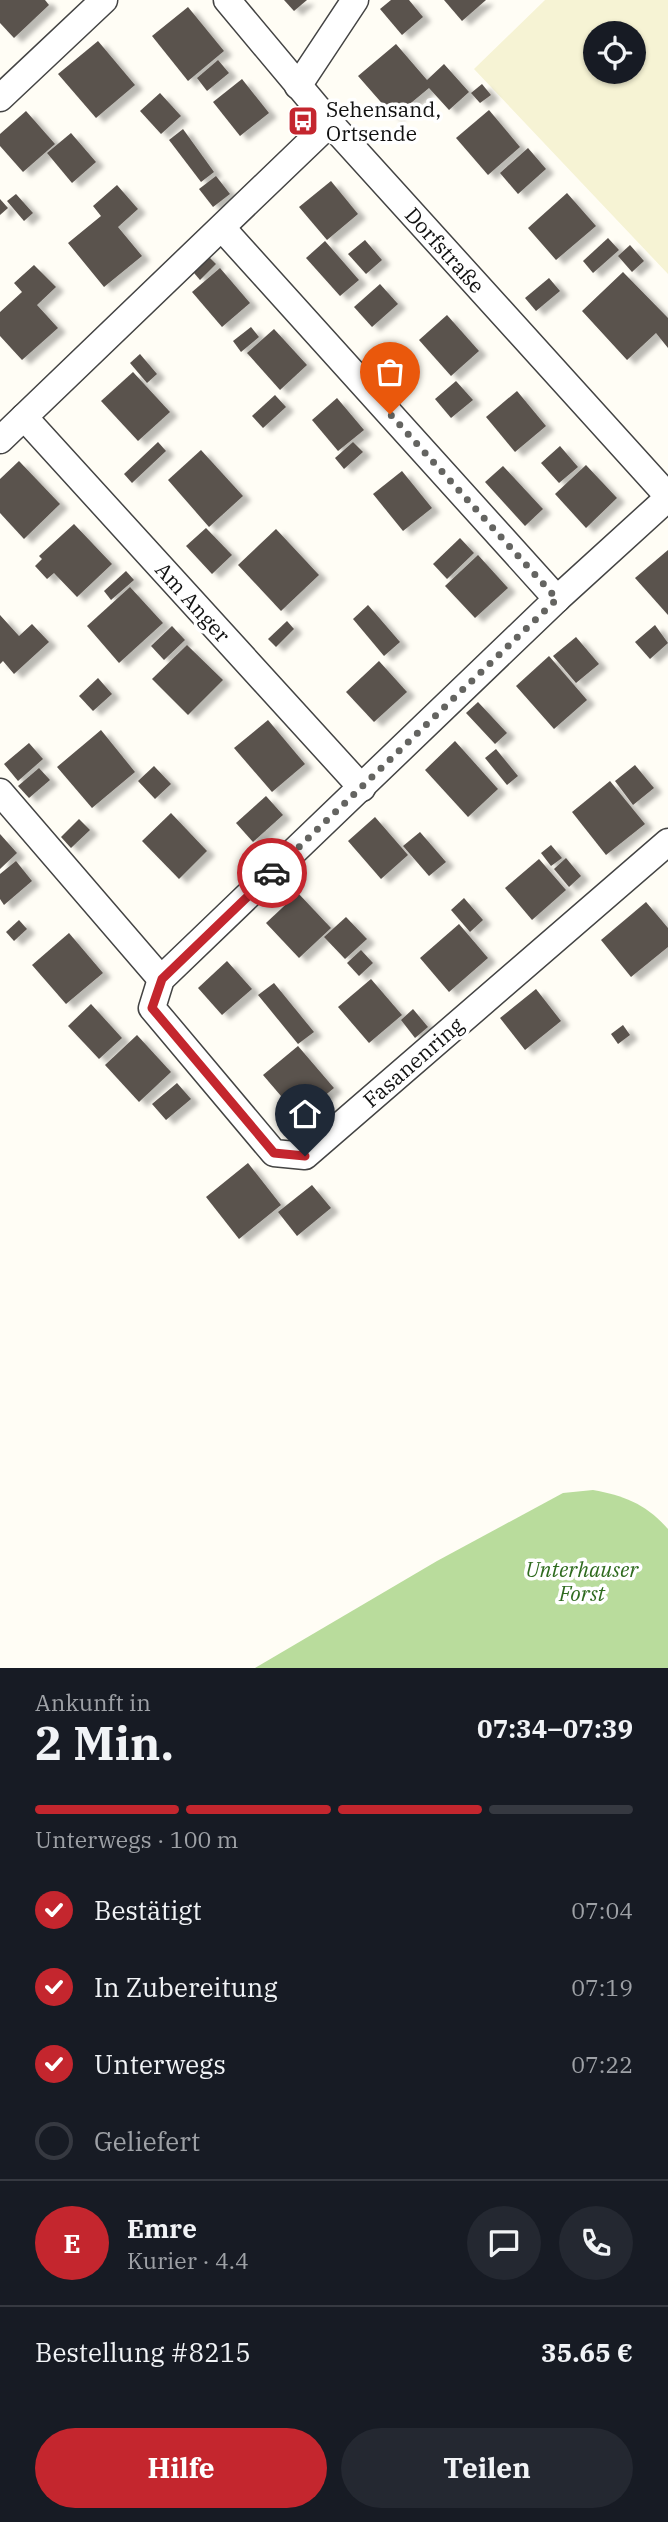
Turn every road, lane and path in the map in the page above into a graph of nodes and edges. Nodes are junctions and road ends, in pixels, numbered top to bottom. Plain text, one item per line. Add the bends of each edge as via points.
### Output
1 (104, 0) edge
2 (227, 0) edge
3 (355, 0) edge
4 (298, 86) junction
5 (0, 98) edge
6 (330, 123) junction
7 (222, 228) junction
8 (24, 417) junction
9 (0, 440) edge
10 (668, 497) edge
11 (557, 599) junction
12 (362, 788) junction
13 (0, 792) edge
14 (668, 842) edge
15 (162, 979) junction

1 - 5 street
2 - 4 street, Dorfstraße
3 - 4 street
4 - 6 street, Dorfstraße
6 - 7 street
6 - 10 street, Dorfstraße
7 - 8 street
7 - 11 street
8 - 9 street
8 - 12 street, Am Anger
10 - 11 street
11 - 12 street
12 - 15 street
13 - 15 street
14 - 15 street, Fasanenring via 305,1156 274,1153 152,1008

